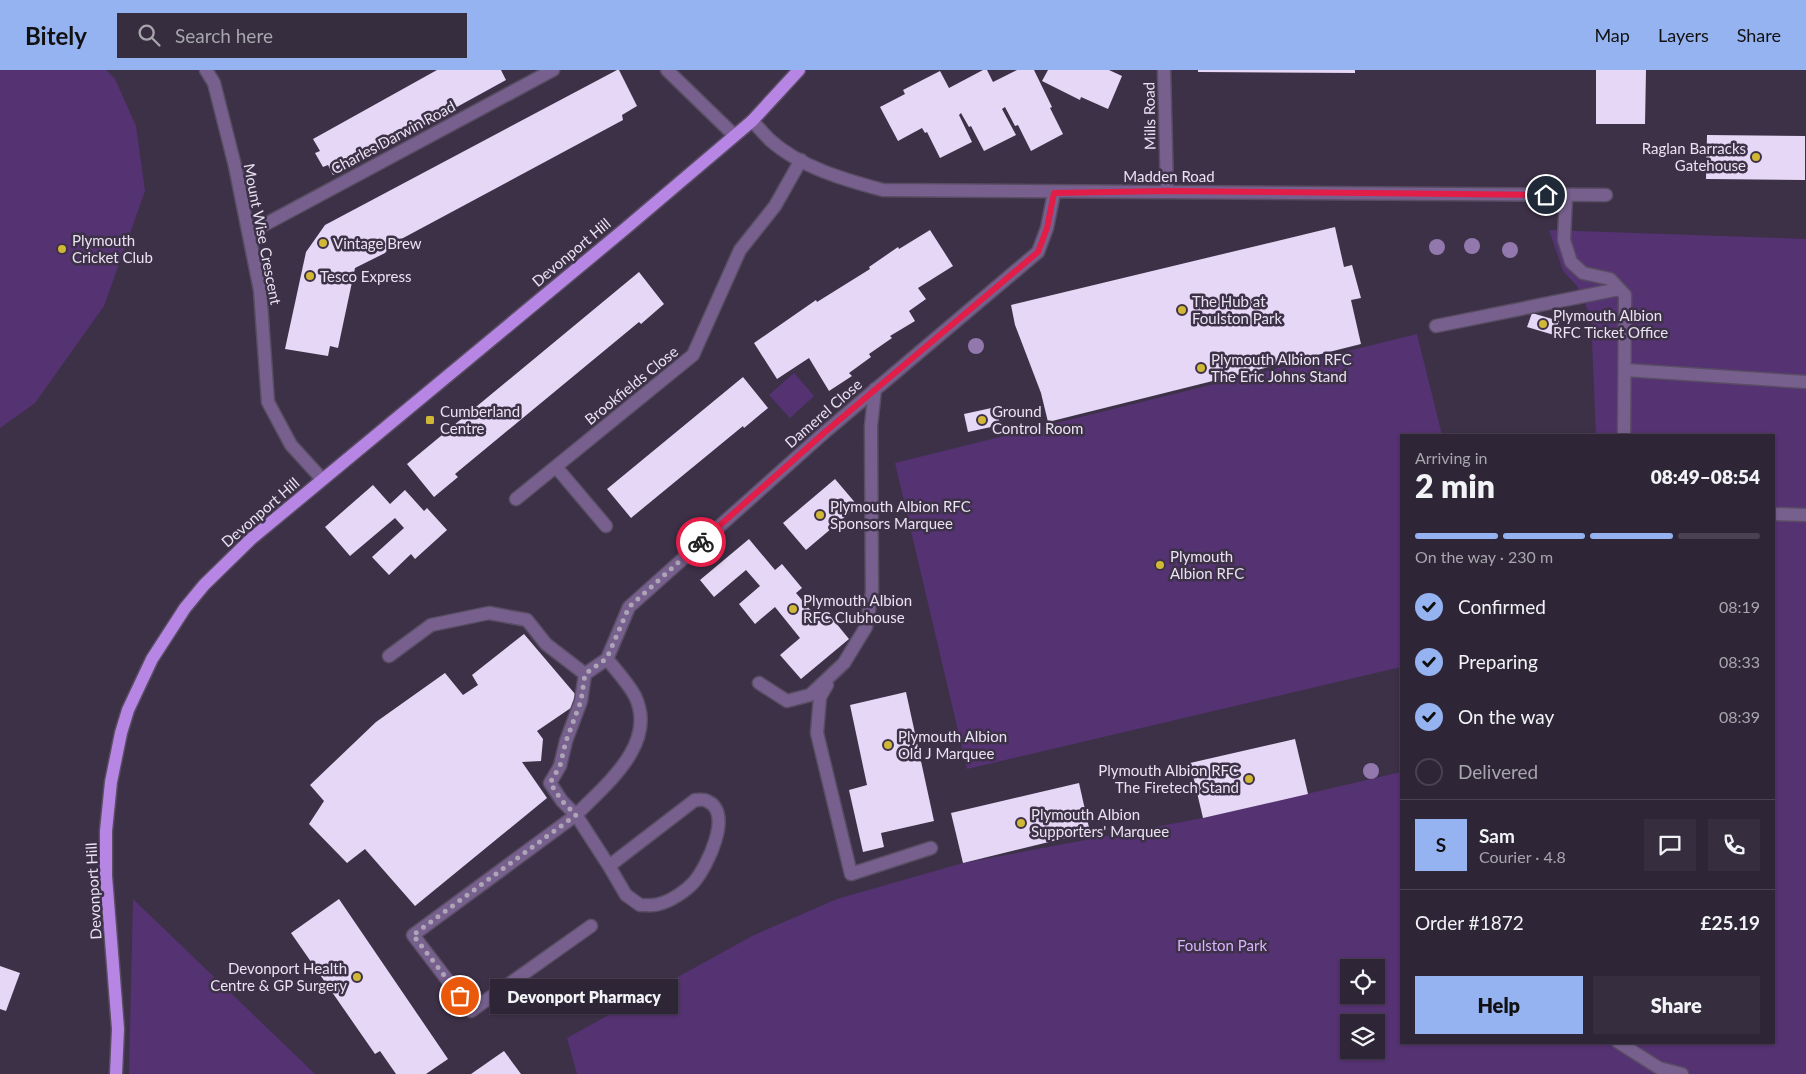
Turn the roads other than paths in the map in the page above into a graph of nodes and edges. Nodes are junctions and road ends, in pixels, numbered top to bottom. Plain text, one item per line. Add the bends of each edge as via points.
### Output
1 (206, 70) edge
2 (553, 70) edge
3 (667, 70) edge
4 (799, 70) edge
5 (1164, 70) edge
6 (530, 76) edge
7 (752, 121) junction
8 (734, 135) junction
9 (801, 160) junction
10 (1167, 191) junction
11 (1054, 193) junction
12 (1566, 195) junction
13 (1606, 196) dead end
14 (248, 233) junction
15 (1619, 289) junction
16 (1436, 326) dead end
17 (1625, 370) junction
18 (1806, 382) edge
19 (876, 389) junction
20 (1624, 434) edge
21 (556, 467) junction
22 (322, 480) junction
23 (516, 499) dead end
24 (1775, 514) edge
25 (1806, 515) edge
26 (606, 526) dead end
27 (389, 656) dead end
28 (607, 658) junction
29 (834, 672) junction
30 (585, 674) junction
31 (759, 682) dead end
32 (576, 815) junction
33 (931, 848) dead end
34 (609, 866) junction
35 (591, 926) dead end
36 (1621, 1044) edge
37 (116, 1074) edge
38 (1682, 1074) edge

1 - 14 street, Mount Wise Crescent via 214,83
2 - 6 street, Charles Darwin Road
3 - 8 street
4 - 7 main road, Devonport Hill
5 - 10 street, Mills Road
6 - 14 street, Charles Darwin Road
7 - 8 main road, Devonport Hill
7 - 9 street, Madden Road via 771,141
8 - 22 main road, Devonport Hill
9 - 11 street, Madden Road via 839,179 882,190
9 - 21 street, Brookfields Close via 775,206 740,250 693,355
10 - 11 street, Madden Road
10 - 12 street, Madden Road
11 - 19 street, Damerel Close via 1038,252
12 - 13 street, Madden Road
12 - 15 street via 1564,240 1571,262 1583,273 1610,279
14 - 22 street, Mount Wise Crescent via 260,290 268,402 291,445
15 - 16 street
15 - 17 street via 1625,295
17 - 18 street
17 - 20 street
19 - 28 street, Damerel Close via 629,607
19 - 29 street via 871,426 872,592 866,627 844,663
21 - 23 street, Brookfields Close
21 - 26 street
22 - 37 main road, Devonport Hill via 251,539 191,601 152,659 128,710 111,782 106,831 106,876 118,1029
24 - 25 street
27 - 30 street via 432,625 489,613 527,620 546,644
28 - 30 street
28 - 32 street via 634,695 640,713 640,734 622,768
29 - 31 street via 810,695 787,701
29 - 33 street via 820,696 818,733 851,874
30 - 32 street via 581,701 560,766 550,783
32 - 34 street
32 - 35 street via 413,935 472,1011
34 - 34 street via 695,800 707,801 717,810 720,824 708,860 694,882 676,896 659,904 640,905 626,895
36 - 38 street via 1659,1068

